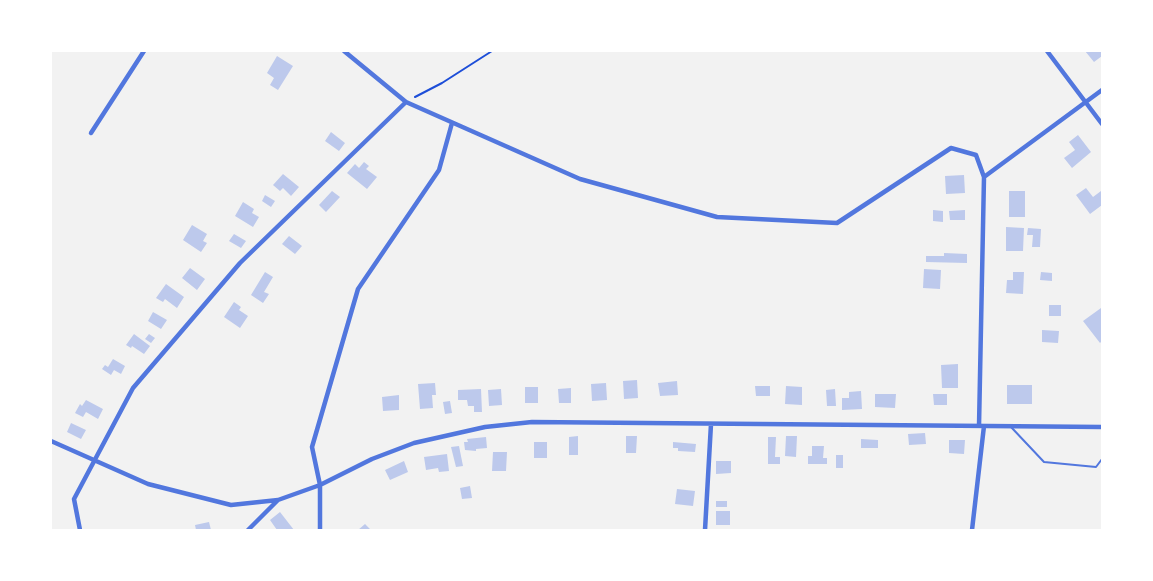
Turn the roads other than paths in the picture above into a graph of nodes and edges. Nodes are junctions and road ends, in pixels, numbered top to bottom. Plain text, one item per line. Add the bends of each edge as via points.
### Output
1 (144, 51) edge
2 (344, 51) edge
3 (1047, 51) edge
4 (1102, 90) edge
5 (406, 102) junction
6 (1086, 102) junction
7 (453, 123) junction
8 (1102, 124) edge
9 (91, 133) dead end
10 (984, 177) junction
11 (711, 424) junction
12 (981, 426) junction
13 (1011, 426) junction
14 (1102, 428) edge
15 (51, 441) edge
16 (1102, 459) edge
17 (95, 461) junction
18 (320, 485) junction
19 (278, 500) junction
20 (80, 530) edge
21 (248, 530) edge
22 (320, 530) edge
23 (705, 530) edge
24 (972, 530) edge

1 - 9 street
2 - 5 street
3 - 6 street
4 - 6 street
5 - 7 street
5 - 17 street via 240,263 133,388
6 - 8 street
6 - 10 street
7 - 10 street via 580,179 717,218 837,223 951,148 976,155
7 - 18 street via 439,170 358,289 312,447
10 - 12 street
11 - 12 street
11 - 18 street via 532,422 485,427 414,443
11 - 23 street
12 - 13 street
12 - 24 street
13 - 14 street
13 - 16 lane via 1044,462 1096,467
15 - 17 street
17 - 19 street via 148,484 231,505
17 - 20 street via 74,499
18 - 19 street
18 - 22 street
19 - 21 street

